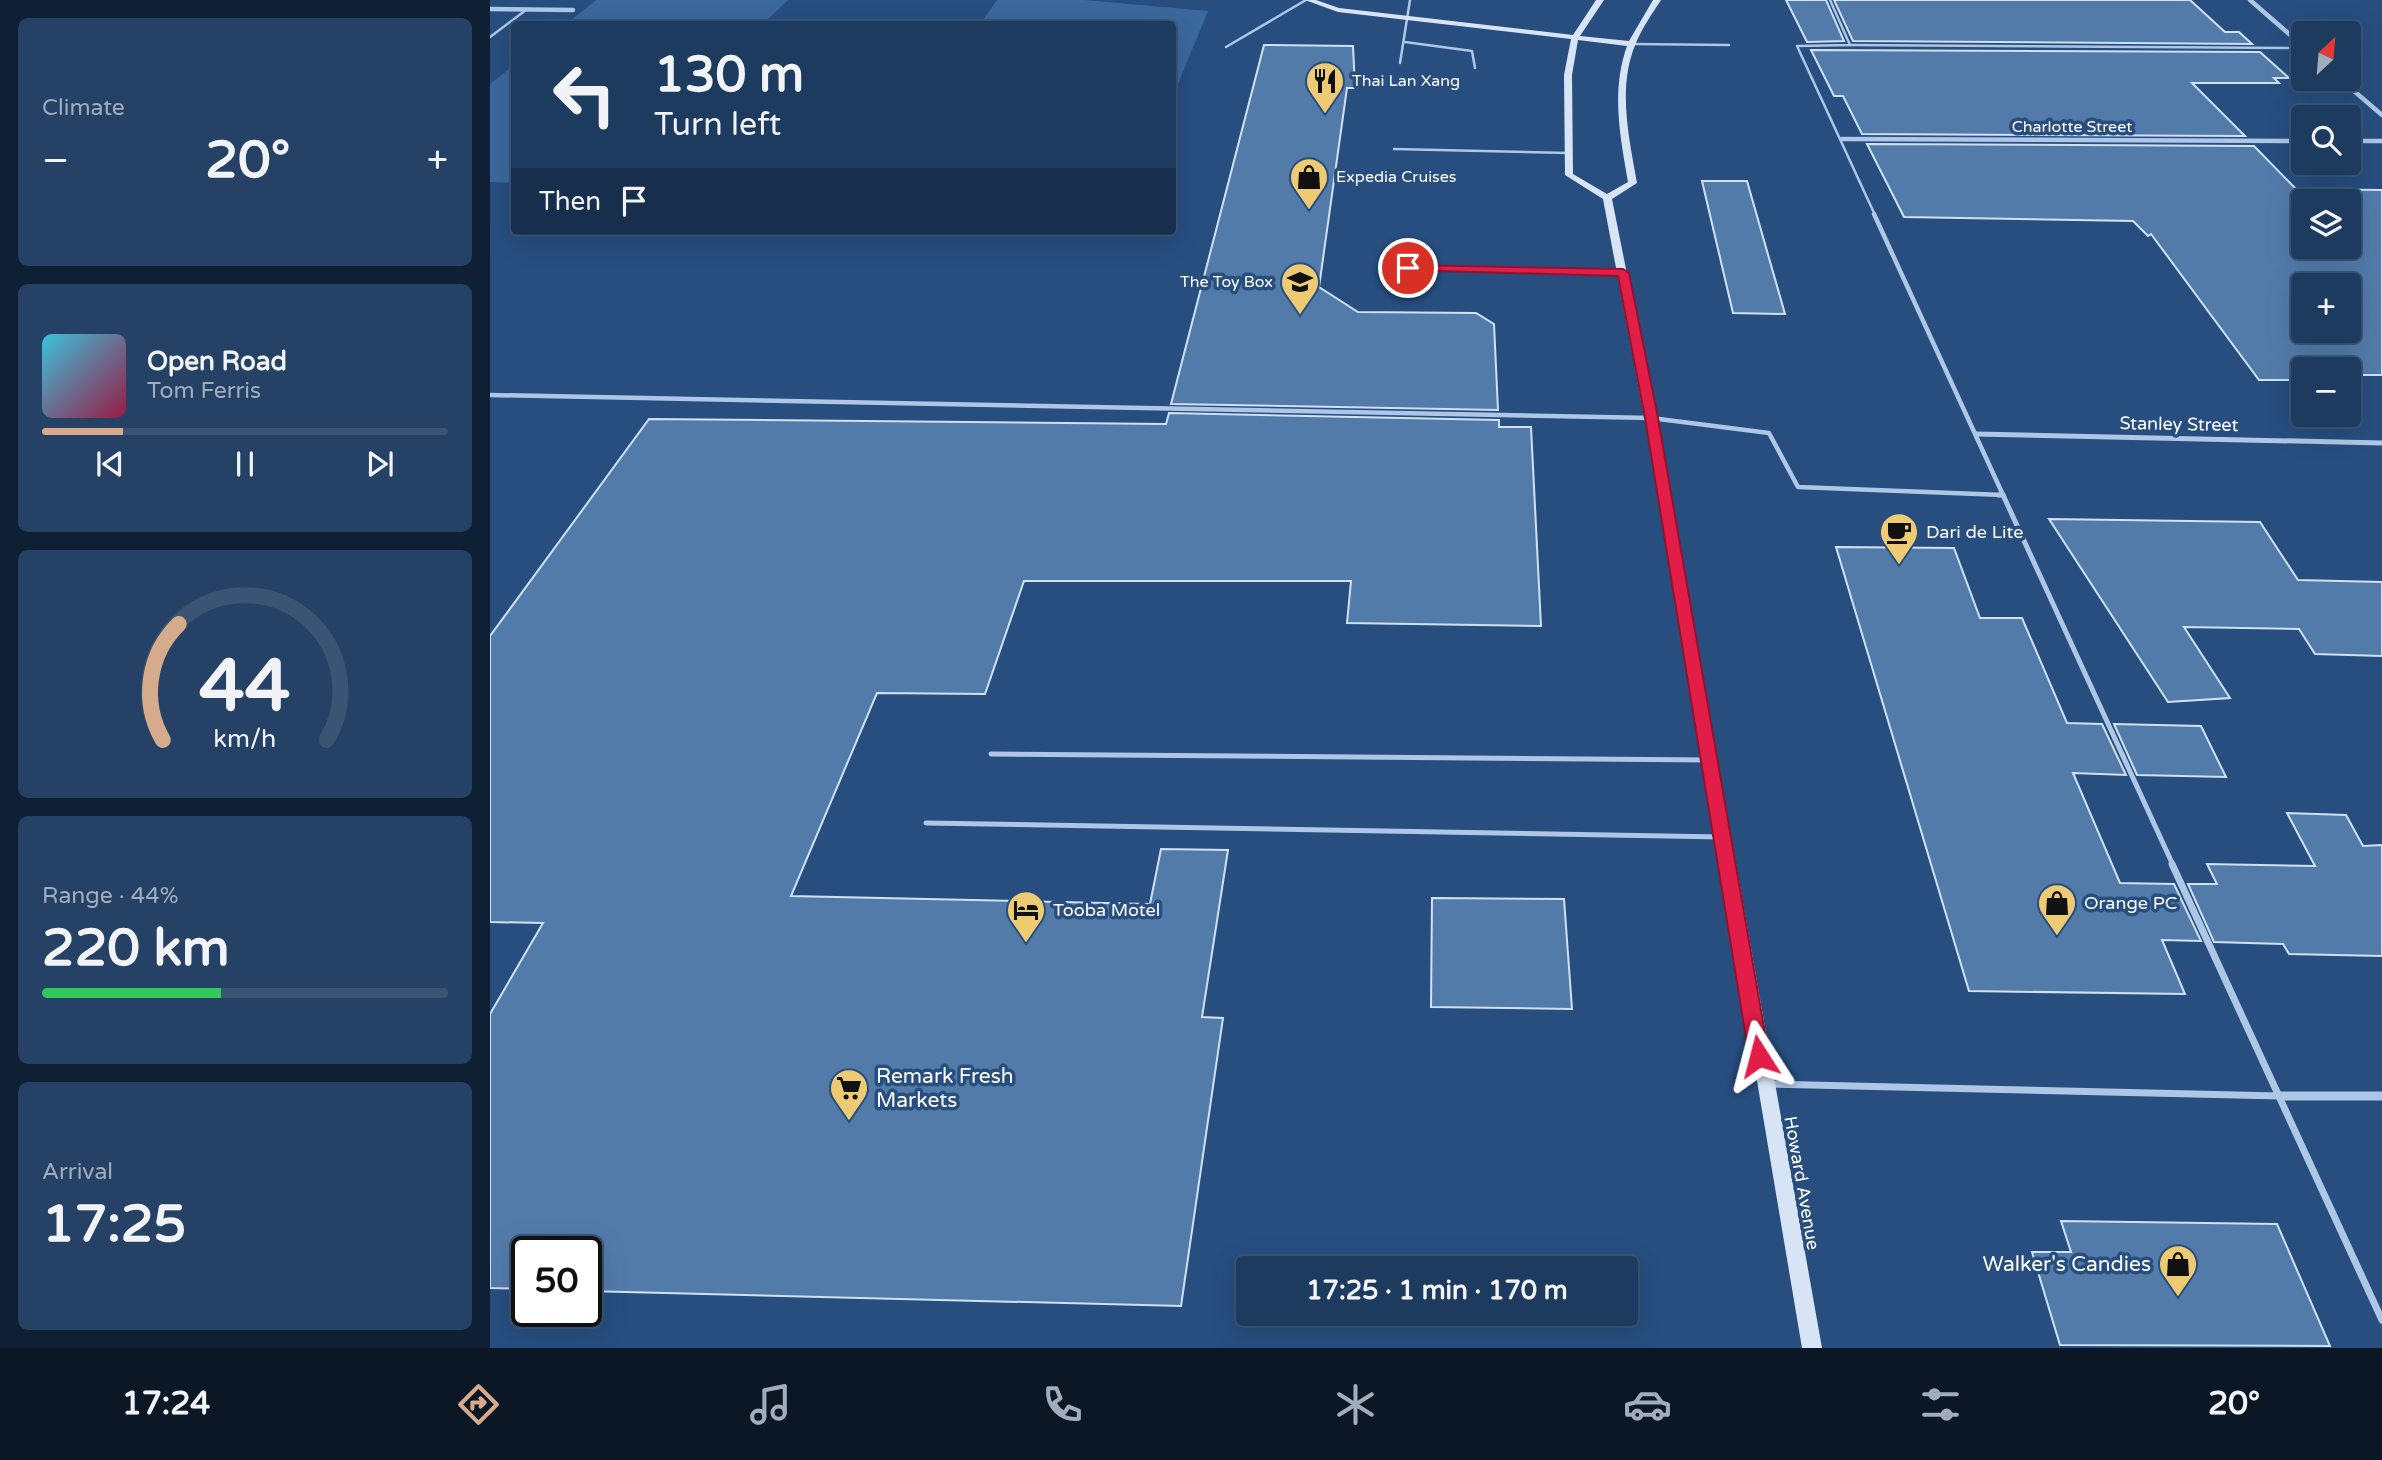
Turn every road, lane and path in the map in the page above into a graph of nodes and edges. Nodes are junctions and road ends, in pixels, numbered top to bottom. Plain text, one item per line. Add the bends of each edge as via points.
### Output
1 (1308, 0) edge
2 (1410, 0) edge
3 (1600, 0) edge
4 (1657, 0) edge
5 (1830, 0) edge
6 (2250, 0) edge
7 (490, 9) edge
8 (526, 10) junction
9 (573, 10) dead end
10 (1404, 18) junction
11 (511, 21) edge
12 (511, 21) edge
13 (2291, 36) edge
14 (490, 37) edge
15 (1575, 37) junction
16 (1405, 42) junction
17 (1632, 44) junction
18 (1729, 45) dead end
19 (1850, 45) junction
20 (1226, 47) dead end
21 (2291, 47) edge
22 (1400, 63) dead end
23 (1475, 68) dead end
24 (2354, 91) edge
25 (2382, 115) edge
26 (1842, 139) junction
27 (2291, 141) edge
28 (2361, 141) edge
29 (2382, 141) edge
30 (1394, 149) dead end
31 (1569, 153) junction
32 (1607, 198) junction
33 (1384, 267) dead end
34 (1623, 273) junction
35 (490, 394) edge
36 (1651, 418) junction
37 (1976, 434) junction
38 (2382, 443) edge
39 (2003, 495) junction
40 (992, 754) dead end
41 (1709, 760) junction
42 (926, 823) dead end
43 (1722, 837) junction
44 (1764, 1084) junction
45 (2280, 1096) junction
46 (2382, 1096) edge
47 (2382, 1320) edge
48 (1812, 1348) edge

1 - 10 main road via 1338,10
1 - 20 lane
2 - 10 lane
3 - 15 main road
4 - 17 main road
5 - 19 lane
6 - 13 street
7 - 8 street
8 - 9 street
8 - 11 lane
10 - 15 main road
10 - 16 lane
12 - 14 lane
15 - 17 main road
15 - 31 main road via 1568,75
16 - 22 lane
16 - 23 lane via 1472,51
17 - 18 lane
17 - 32 main road via 1624,77 1623,124 1633,183
19 - 21 lane
19 - 26 lane via 1797,46
24 - 25 street
26 - 27 street, Charlotte Street
26 - 37 lane
28 - 29 street
30 - 31 lane
31 - 32 main road via 1569,175
32 - 34 main road, Howard Avenue
33 - 34 lane
34 - 36 main road, Howard Avenue
35 - 36 lane
36 - 39 lane via 1769,433 1798,487
36 - 41 main road, Howard Avenue
37 - 38 street, Stanley Street
37 - 39 lane
39 - 45 lane
40 - 41 lane
41 - 43 main road, Howard Avenue
42 - 43 lane
43 - 44 main road, Howard Avenue
44 - 45 lane
44 - 48 main road, Howard Avenue
45 - 46 street
45 - 47 lane

